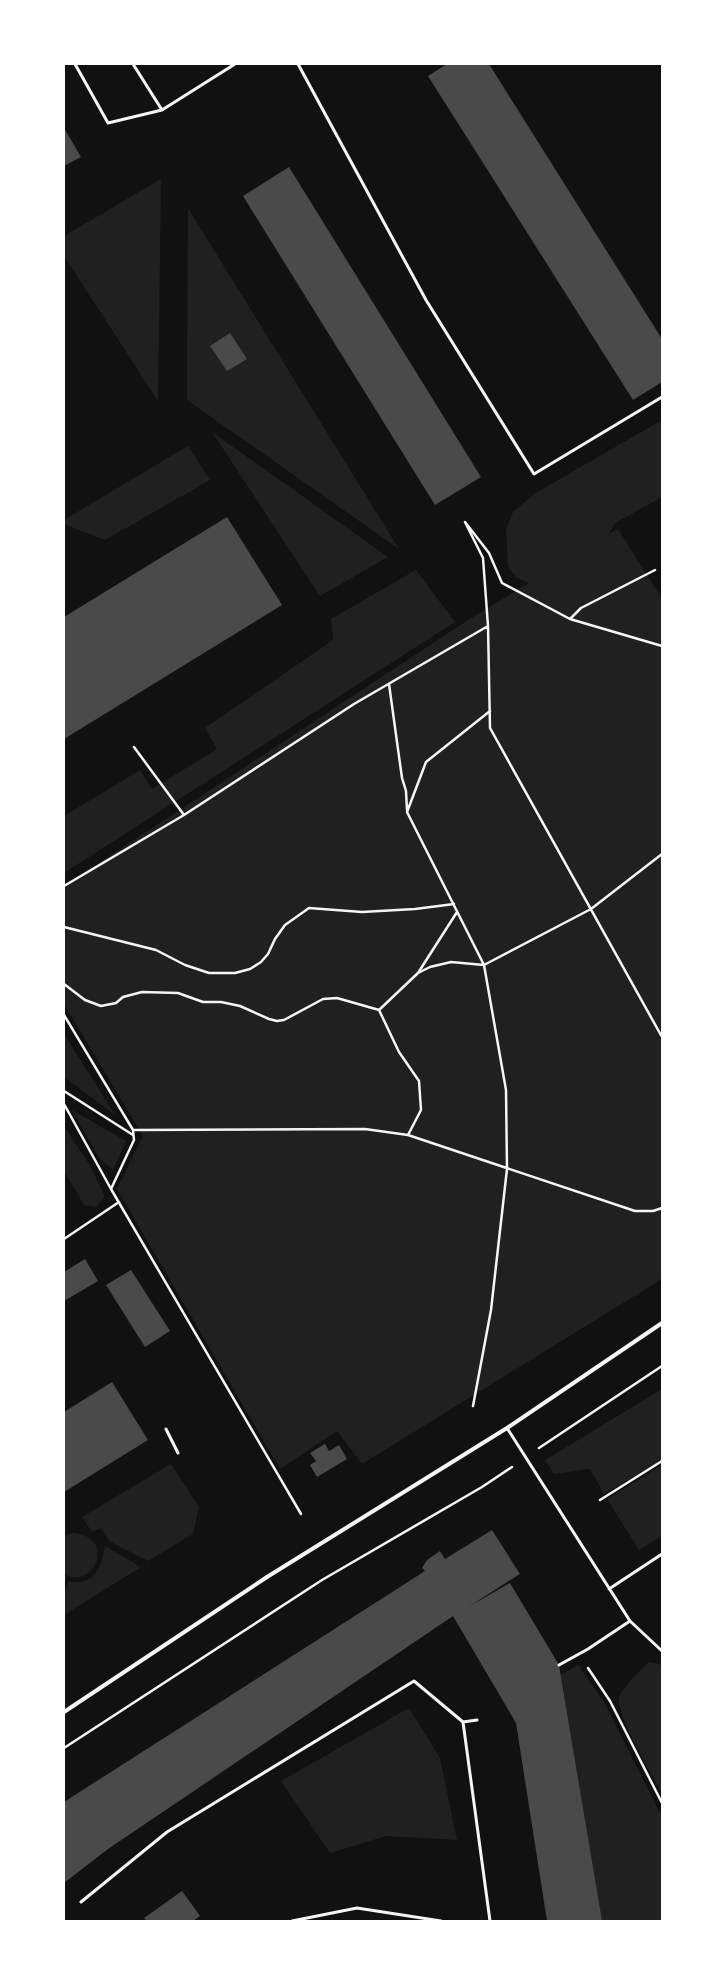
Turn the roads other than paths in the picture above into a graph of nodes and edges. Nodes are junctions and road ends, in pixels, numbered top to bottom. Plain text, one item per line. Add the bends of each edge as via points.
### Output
1 (75, 64) edge
2 (133, 64) edge
3 (235, 64) edge
4 (298, 64) edge
5 (162, 110) junction
6 (662, 397) edge
7 (662, 1323) edge
8 (507, 1428) junction
9 (166, 1429) dead end
10 (178, 1453) dead end
11 (662, 1554) edge
12 (609, 1589) junction
13 (630, 1621) junction
14 (662, 1651) edge
15 (559, 1665) dead end
16 (64, 1712) edge
17 (477, 1720) dead end
18 (463, 1722) junction
19 (81, 1902) dead end
20 (292, 1921) edge
21 (441, 1921) edge
22 (490, 1921) edge

1 - 5 lane via 108,123
2 - 5 lane
3 - 5 lane
4 - 6 lane via 426,300 534,474
7 - 8 street
8 - 12 lane
8 - 16 street via 267,1577
9 - 10 lane
11 - 12 lane
12 - 13 lane
13 - 14 lane
13 - 15 lane
17 - 18 lane
18 - 19 lane via 414,1681 166,1832
18 - 22 lane
20 - 21 lane via 357,1908

